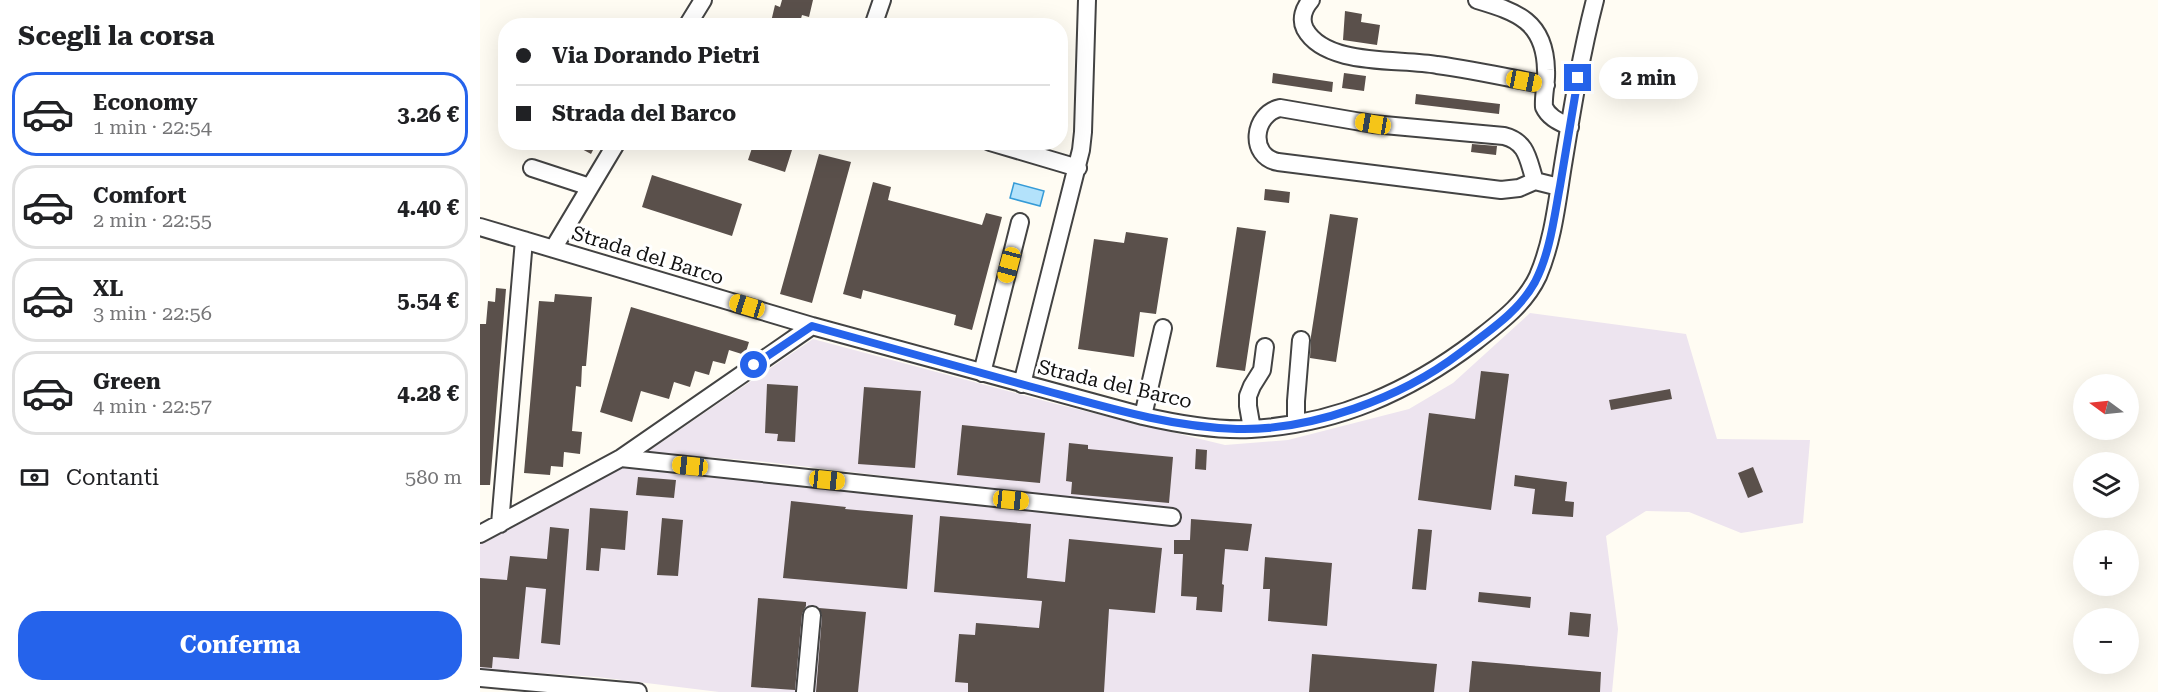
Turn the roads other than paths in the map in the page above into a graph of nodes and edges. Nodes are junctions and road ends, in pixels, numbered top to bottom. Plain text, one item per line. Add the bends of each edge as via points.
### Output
1 (703, 0) edge
2 (882, 0) edge
3 (1088, 0) edge
4 (1311, 0) edge
5 (1477, 0) edge
6 (1595, 0) edge
7 (692, 18) edge
8 (876, 18) edge
9 (1545, 85) junction
10 (1570, 126) junction
11 (612, 150) edge
12 (1017, 150) edge
13 (532, 168) dead end
14 (1078, 168) junction
15 (1535, 181) junction
16 (591, 187) junction
17 (1559, 187) junction
18 (1020, 222) dead end
19 (480, 227) edge
20 (525, 240) junction
21 (553, 249) junction
22 (812, 326) junction
23 (1162, 328) dead end
24 (1301, 340) dead end
25 (1266, 347) dead end
26 (982, 373) junction
27 (1022, 384) junction
28 (1143, 416) junction
29 (1296, 423) junction
30 (1252, 429) junction
31 (621, 458) junction
32 (1172, 517) dead end
33 (500, 524) junction
34 (480, 534) edge
35 (812, 615) dead end
36 (480, 678) edge
37 (638, 692) edge
38 (805, 692) edge

1 - 7 street
2 - 8 street
3 - 14 street
4 - 9 street via 1303,13 1304,26 1315,42 1332,51 1437,64
5 - 9 street via 1516,13 1529,23 1544,53
6 - 10 street, Strada del Barco
9 - 10 street via 1546,112
10 - 17 street, Strada del Barco
11 - 16 street
12 - 14 street
13 - 16 street
14 - 27 street
15 - 15 street via 1523,146 1503,136 1373,124 1280,108 1265,115 1258,134 1263,155 1278,162 1501,190
15 - 17 street
16 - 21 street
17 - 29 street, Strada del Barco via 1551,237 1539,274 1528,294 1507,317 1408,386 1372,402
18 - 26 street
19 - 20 street, Strada del Barco
20 - 21 street, Strada del Barco
20 - 33 street
21 - 22 street, Strada del Barco
22 - 26 street, Strada del Barco
22 - 31 street
23 - 28 street
24 - 29 street
25 - 30 street via 1262,370 1248,396
26 - 27 street, Strada del Barco
27 - 28 street, Strada del Barco
28 - 30 street, Strada del Barco
29 - 30 street, Strada del Barco
31 - 32 street
31 - 33 street
33 - 34 street
35 - 38 street
36 - 37 street

